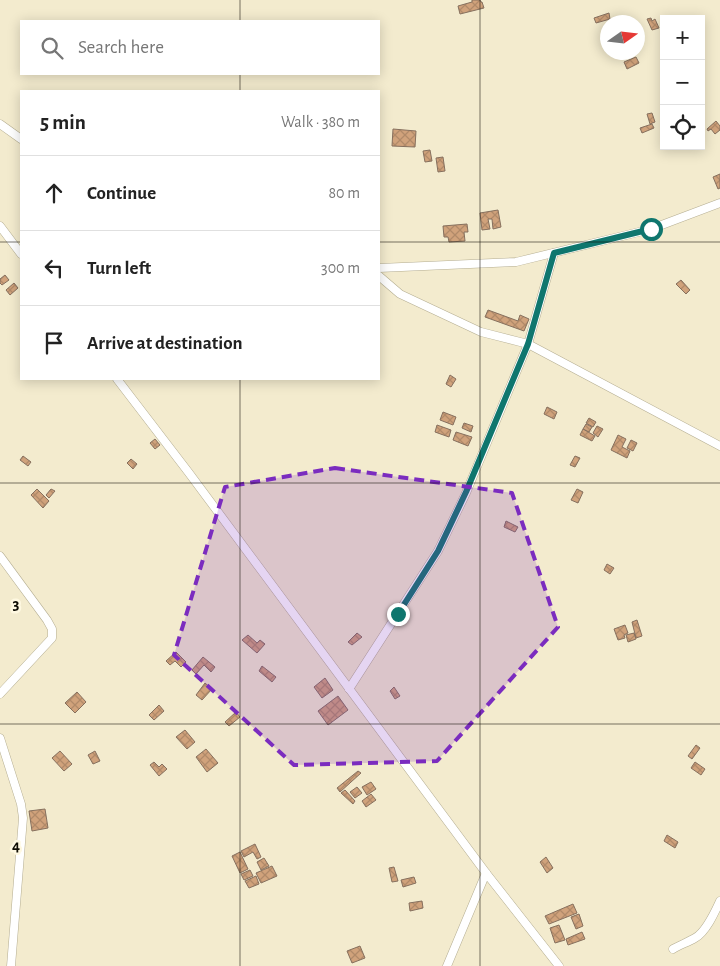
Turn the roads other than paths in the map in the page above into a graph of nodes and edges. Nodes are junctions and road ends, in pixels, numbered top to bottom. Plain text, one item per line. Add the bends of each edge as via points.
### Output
1 (0, 124) edge
2 (20, 138) edge
3 (720, 203) edge
4 (0, 226) edge
5 (20, 253) edge
6 (554, 253) junction
7 (380, 268) edge
8 (380, 277) edge
9 (528, 344) junction
10 (118, 380) edge
11 (720, 446) edge
12 (0, 556) edge
13 (349, 689) junction
14 (0, 694) edge
15 (0, 738) edge
16 (486, 874) junction
17 (720, 901) edge
18 (718, 911) edge
19 (673, 949) dead end
20 (11, 966) edge
21 (447, 966) edge
22 (560, 966) edge

1 - 2 street
3 - 6 street via 651,229
4 - 5 street
6 - 7 street via 516,262
6 - 9 street
8 - 9 street via 400,294 481,332
9 - 11 street
9 - 13 street via 438,551
10 - 13 street
12 - 14 street via 52,630 52,638
13 - 16 street
15 - 20 street via 23,818
16 - 21 street
16 - 22 street
17 - 18 street
18 - 19 street via 697,938

